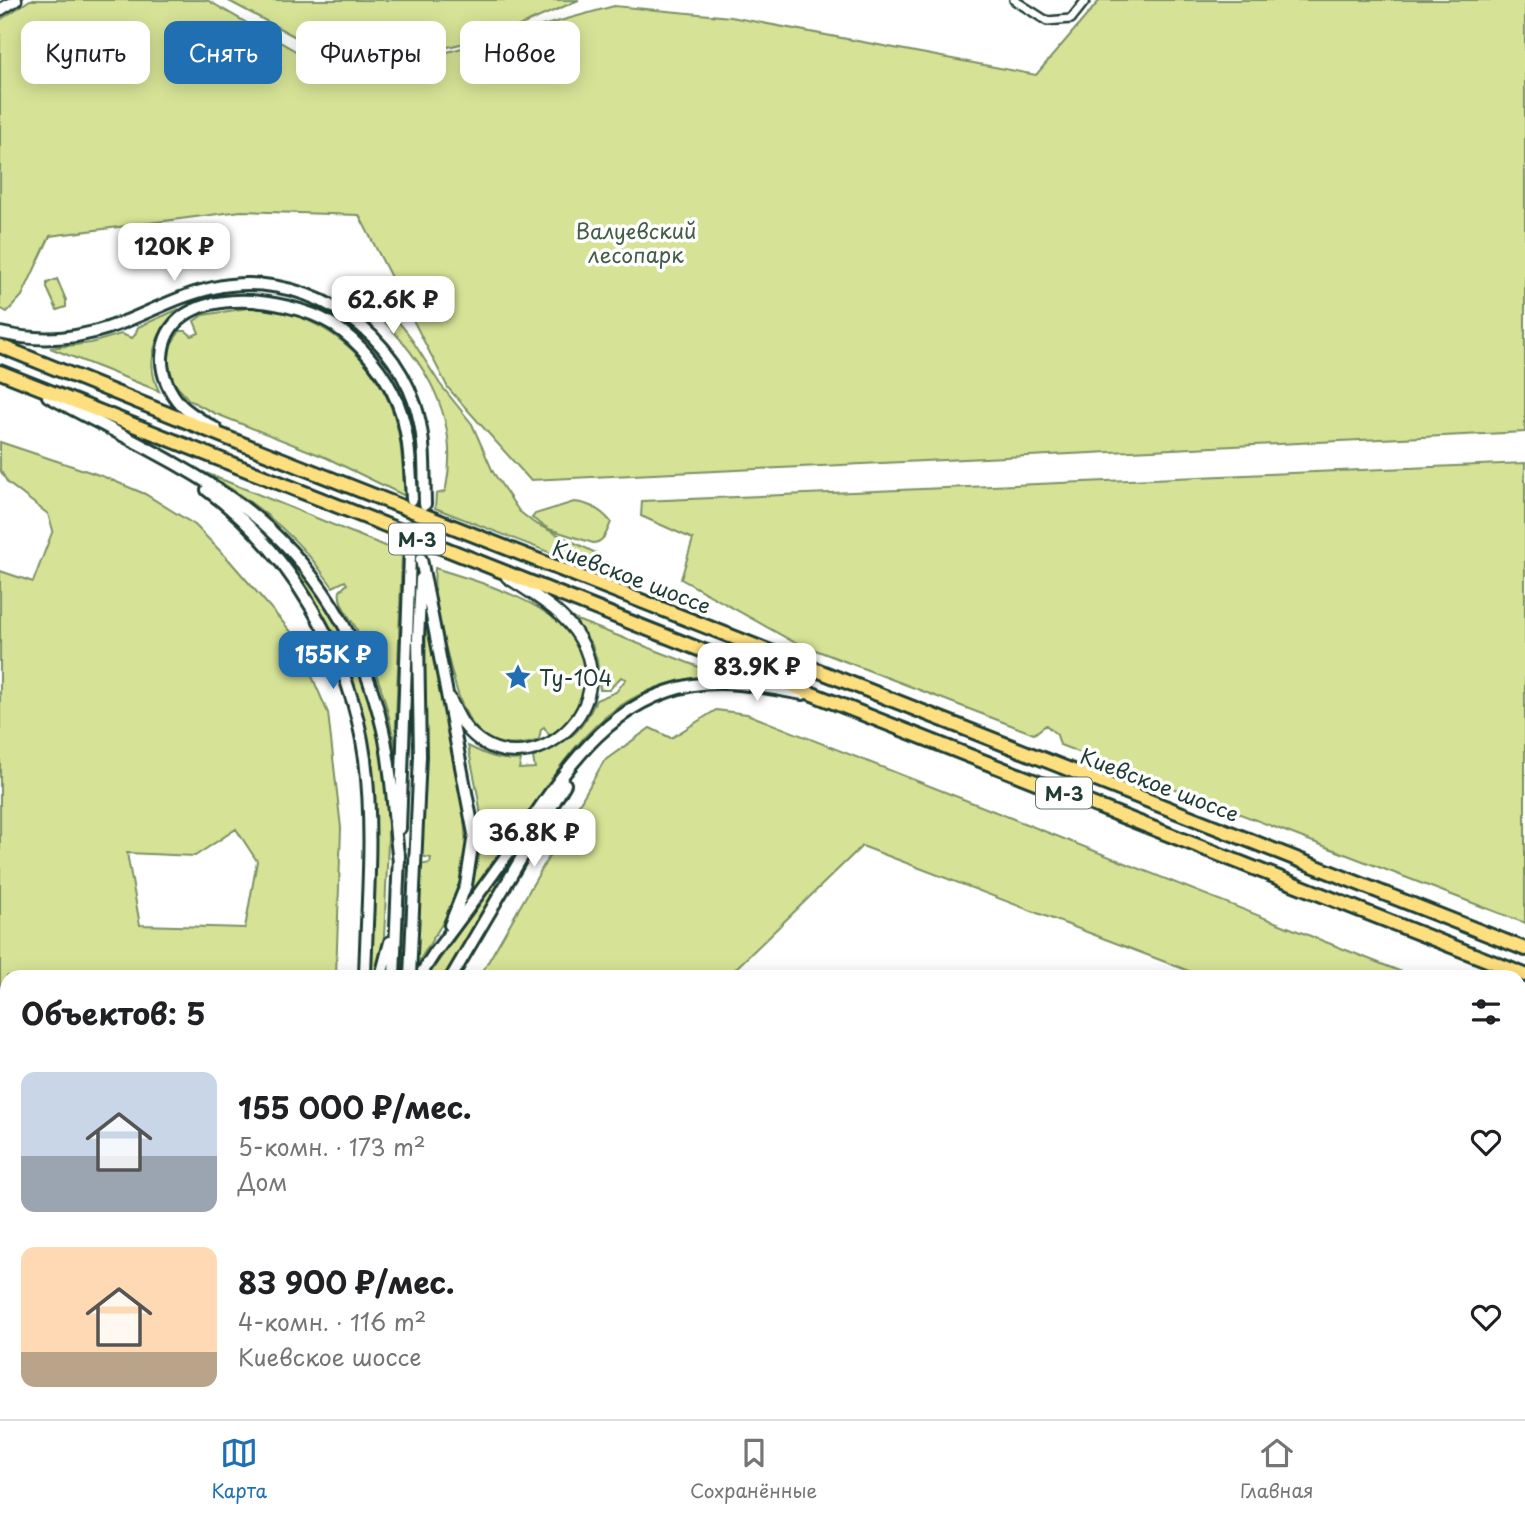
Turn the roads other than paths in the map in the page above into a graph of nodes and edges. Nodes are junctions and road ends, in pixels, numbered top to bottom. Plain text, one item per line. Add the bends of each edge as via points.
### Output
1 (16, 0) edge
2 (1014, 0) edge
3 (1086, 0) edge
4 (0, 10) edge
5 (0, 333) edge
6 (0, 346) edge
7 (6, 374) edge
8 (230, 439) junction
9 (165, 460) junction
10 (412, 499) tunnel mouth
11 (425, 504) tunnel mouth
12 (416, 557) junction
13 (500, 573) junction
14 (448, 695) junction
15 (824, 698) junction
16 (587, 745) junction
17 (399, 862) junction
18 (396, 912) junction
19 (1525, 948) edge
20 (434, 954) junction
21 (365, 970) edge
22 (382, 970) edge
23 (394, 970) edge
24 (410, 970) edge
25 (424, 970) edge
26 (456, 970) edge
27 (1512, 970) edge

1 - 4 street
2 - 3 street via 1047,20 1071,19
5 - 11 main road via 34,340 88,335 175,299 222,286 275,286 305,293 363,327 401,373 423,435
6 - 8 highway, Киевское шоссе / М-3
7 - 9 main road
7 - 13 highway, Киевское шоссе / М-3
8 - 10 main road via 184,408 171,391 162,362 170,331 192,312 228,302 270,301 300,309 348,335 389,384 405,424
8 - 19 highway, Киевское шоссе / М-3
9 - 17 main road via 222,492 264,524 308,569 336,610 359,655 381,721
9 - 21 main road via 226,505 277,558 309,605 348,687 365,759 369,834
12 - 14 main road
12 - 17 main road
12 - 24 main road via 420,756
13 - 14 street via 559,614 581,640 592,670 585,707 556,740 515,751 475,736
13 - 15 highway, Киевское шоссе / М-3
14 - 20 main road via 474,834 462,898
15 - 16 main road via 727,683 688,686 631,707
15 - 27 highway, Киевское шоссе / М-3
16 - 20 main road
16 - 26 main road
17 - 18 main road
18 - 22 main road
18 - 23 main road
20 - 25 main road

